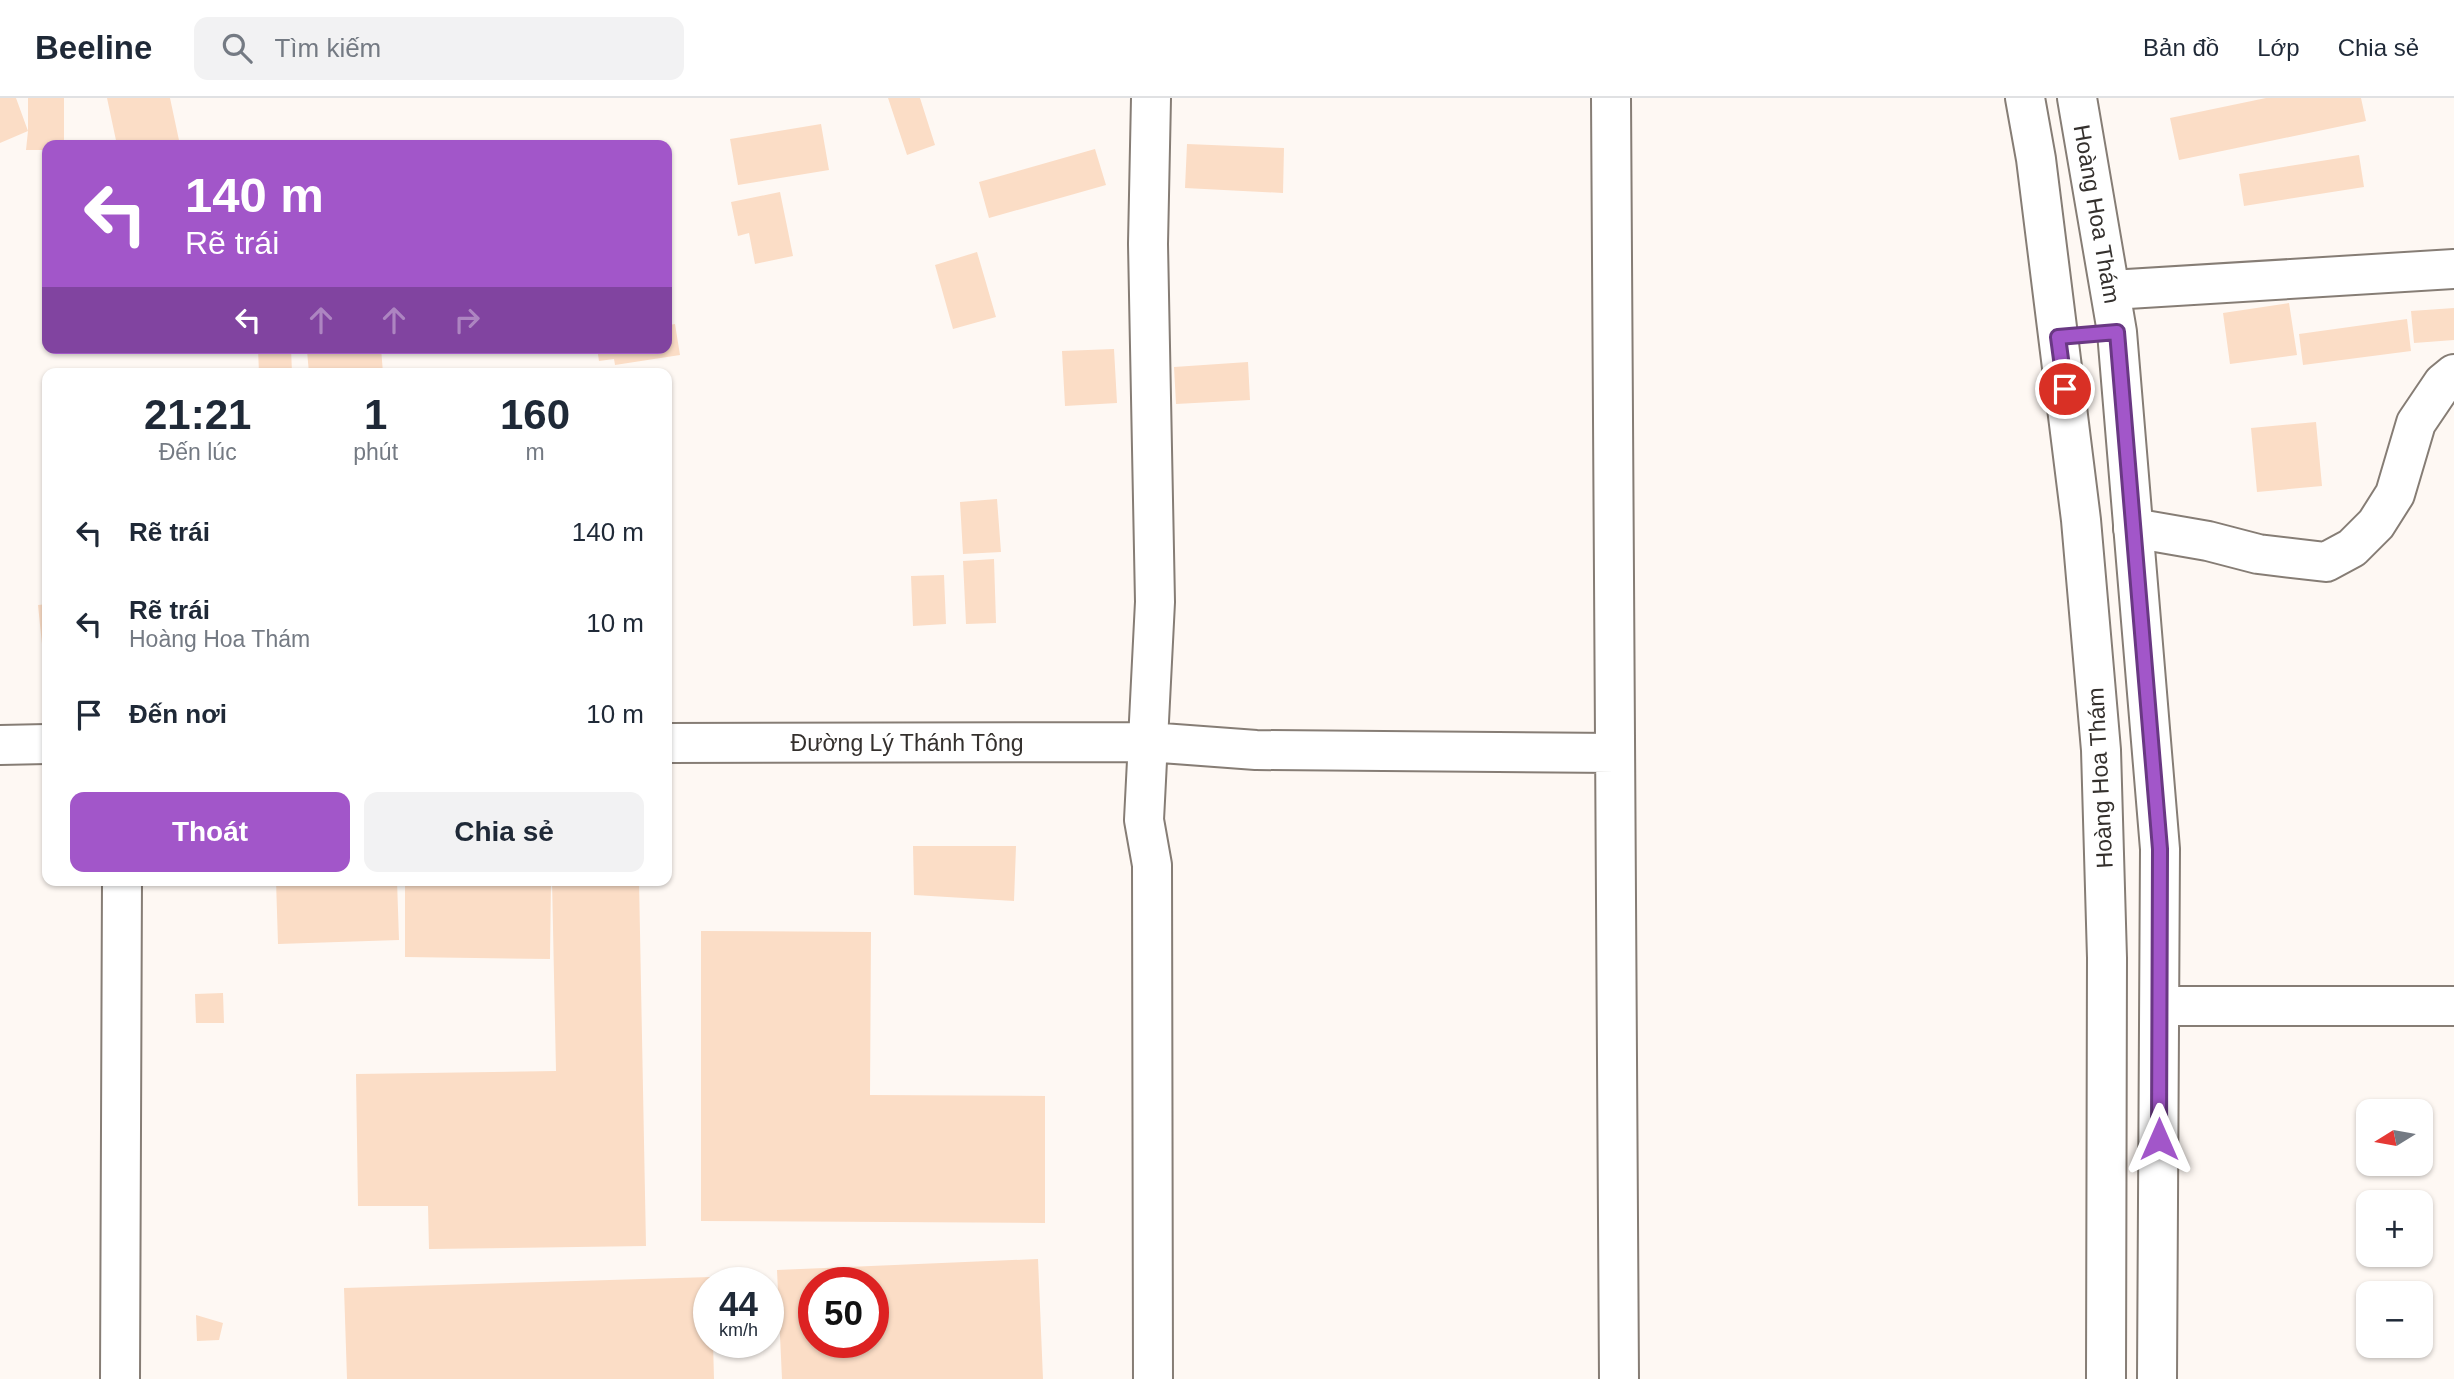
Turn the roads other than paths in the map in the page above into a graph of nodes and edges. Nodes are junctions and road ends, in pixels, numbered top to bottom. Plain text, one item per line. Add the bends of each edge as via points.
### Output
1 (1151, 98) edge
2 (1611, 98) edge
3 (2025, 98) edge
4 (2077, 98) edge
5 (2454, 269) edge
6 (2110, 290) junction
7 (2117, 332) junction
8 (2058, 337) junction
9 (2454, 374) edge
10 (2133, 528) junction
11 (1148, 742) junction
12 (672, 743) edge
13 (42, 744) edge
14 (0, 745) edge
15 (1615, 754) junction
16 (122, 886) edge
17 (2160, 1006) junction
18 (2454, 1006) edge
19 (120, 1379) edge
20 (1153, 1379) edge
21 (1619, 1379) edge
22 (2106, 1379) edge
23 (2157, 1379) edge

1 - 11 street via 1148,244 1156,602
2 - 15 street
3 - 8 street, Hoàng Hoa Thám
4 - 6 street, Hoàng Hoa Thám
5 - 6 street
6 - 7 street, Hoàng Hoa Thám
7 - 8 street
7 - 10 street, Hoàng Hoa Thám
8 - 22 street, Hoàng Hoa Thám via 2081,520 2101,750 2107,958
9 - 10 street via 2416,423 2395,494 2376,524 2352,548 2326,562 2258,554
10 - 17 street, Hoàng Hoa Thám via 2160,849
11 - 12 street, Đường Lý Thánh Tông
11 - 15 street, Đường Lý Thánh Tông via 1256,750
11 - 20 street via 1144,820 1152,864
13 - 14 street
15 - 21 street
16 - 19 street
17 - 18 street
17 - 23 street, Hoàng Hoa Thám

